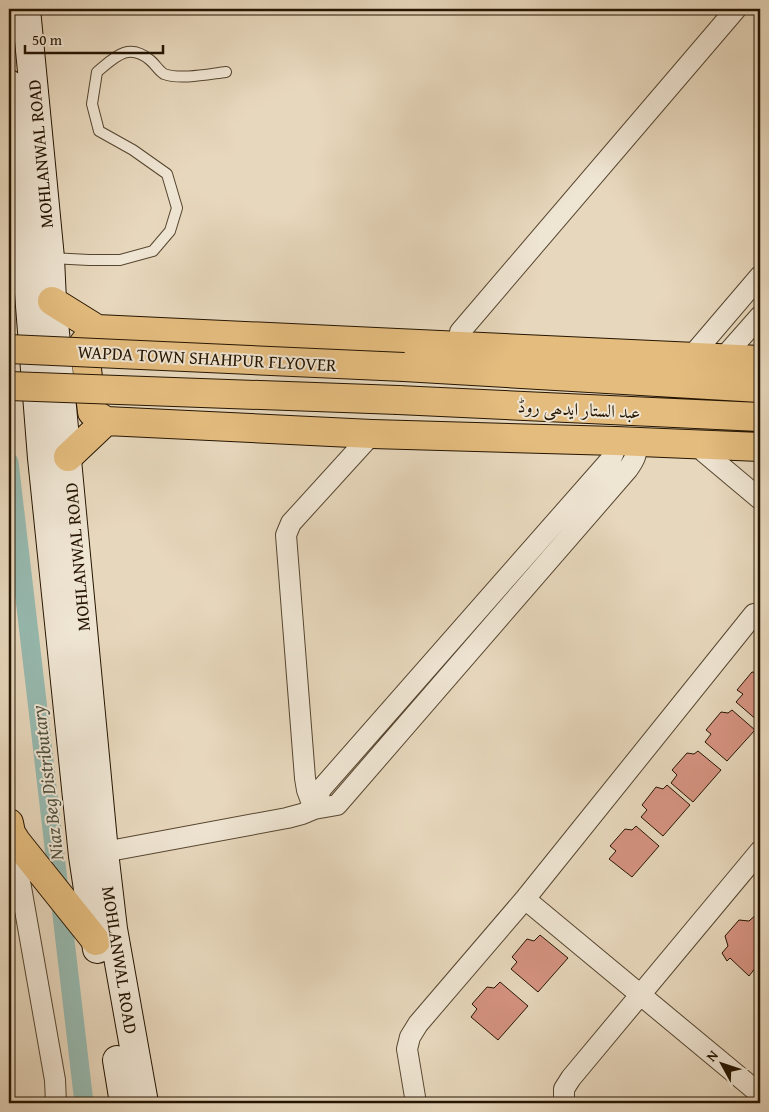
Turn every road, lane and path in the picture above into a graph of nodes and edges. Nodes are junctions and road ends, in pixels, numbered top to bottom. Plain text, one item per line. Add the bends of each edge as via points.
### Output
1 (26, 9) edge
2 (736, 9) edge
3 (226, 72) dead end
4 (9, 84) edge
5 (50, 258) junction
6 (760, 276) edge
7 (52, 300) junction
8 (760, 316) edge
9 (97, 329) junction
10 (459, 346) junction
11 (9, 349) edge
12 (690, 358) junction
13 (723, 358) junction
14 (760, 360) edge
15 (404, 367) joint
16 (9, 386) edge
17 (760, 388) edge
18 (398, 400) joint
19 (760, 417) edge
20 (106, 422) junction
21 (372, 434) junction
22 (627, 442) junction
23 (704, 444) junction
24 (760, 447) edge
25 (68, 457) junction
26 (760, 499) edge
27 (754, 614) dead end
28 (314, 808) junction
29 (9, 823) edge
30 (760, 851) edge
31 (104, 852) junction
32 (9, 864) edge
33 (525, 898) junction
34 (96, 941) junction
35 (641, 995) junction
36 (759, 1091) edge
37 (56, 1103) edge
38 (124, 1103) edge
39 (144, 1103) edge
40 (416, 1103) edge
41 (564, 1103) edge

1 - 5 main road, MOHLANWAL ROAD
2 - 10 street via 460,332
3 - 5 lane via 177,77 162,73 141,54 127,51 97,72 92,104 99,131 167,174 177,208 170,231 153,251 120,260
4 - 34 main road, MOHLANWAL ROAD via 42,458 83,856
5 - 7 main road, MOHLANWAL ROAD
6 - 12 street
7 - 9 main road
7 - 25 main road, MOHLANWAL ROAD
8 - 13 street
9 - 10 main road
9 - 20 main road via 84,343 92,412
10 - 12 main road
11 - 15 main road, WAPDA TOWN SHAHPUR FLYOVER, bridge
12 - 13 main road
13 - 14 main road
15 - 17 main road, عبد الستار ایدھی روڈ
16 - 18 main road, WAPDA TOWN SHAHPUR FLYOVER, bridge
18 - 19 main road, عبد الستار ایدھی روڈ
20 - 21 main road
20 - 25 main road
21 - 22 main road
21 - 28 street via 291,523 286,535 305,778
22 - 23 main road
22 - 28 street via 637,454 628,469 337,805
23 - 24 main road
23 - 26 street via 704,452
25 - 31 main road, MOHLANWAL ROAD
27 - 33 street
28 - 31 street via 287,818
29 - 34 main road via 16,840
30 - 35 street
31 - 39 main road, MOHLANWAL ROAD via 113,929
32 - 37 street via 19,876 55,1080
33 - 35 street
33 - 40 street via 410,1037 407,1049
34 - 38 main road, MOHLANWAL ROAD
35 - 36 street
35 - 41 street via 571,1078 564,1089

